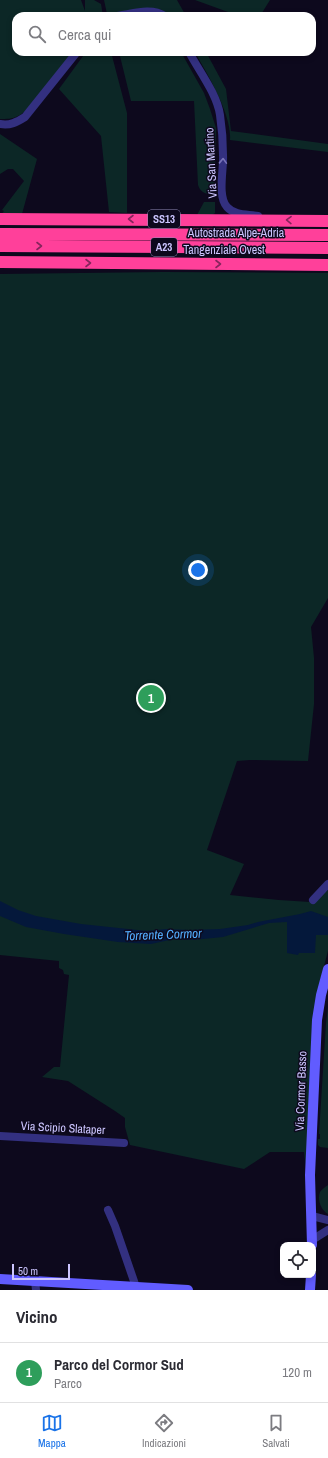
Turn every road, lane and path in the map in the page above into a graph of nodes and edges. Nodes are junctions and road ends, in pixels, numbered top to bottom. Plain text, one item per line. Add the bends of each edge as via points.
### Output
1 (144, 12) edge
2 (156, 12) edge
3 (73, 56) edge
4 (191, 56) edge
5 (0, 124) edge
6 (0, 219) edge
7 (273, 220) junction
8 (328, 220) edge
9 (0, 234) edge
10 (328, 235) edge
11 (0, 246) edge
12 (328, 248) edge
13 (4, 262) edge
14 (328, 265) edge
15 (328, 884) edge
16 (313, 900) dead end
17 (328, 969) edge
18 (0, 1136) edge
19 (124, 1143) dead end
20 (108, 1210) dead end
21 (312, 1216) junction
22 (328, 1220) edge
23 (328, 1230) edge
24 (312, 1242) edge
25 (313, 1242) edge
26 (311, 1278) edge
27 (0, 1279) edge
28 (35, 1286) edge
29 (136, 1287) junction
30 (164, 1289) edge
31 (188, 1290) edge
32 (310, 1290) edge

1 - 2 street
3 - 5 street via 25,118 16,123
7 -> 4 street, Via San Martino via 237,213 224,203 224,155 220,114 215,98
7 -> 6 highway, SS13
8 -> 7 highway, SS13
9 - 10 highway, Autostrada Alpe-Adria / A23
11 -> 12 highway, Autostrada Alpe-Adria / A23
13 -> 14 highway, Tangenziale Ovest
15 - 16 street
17 - 21 street, Via Cormor Basso via 317,1020 310,1175
18 - 19 street, Via Scipio Slataper
20 - 29 street
21 - 22 street
21 - 24 street, Via Cormor Basso
23 - 25 street
26 - 32 street
27 - 28 street
28 - 29 street
29 - 30 street
30 - 31 street

